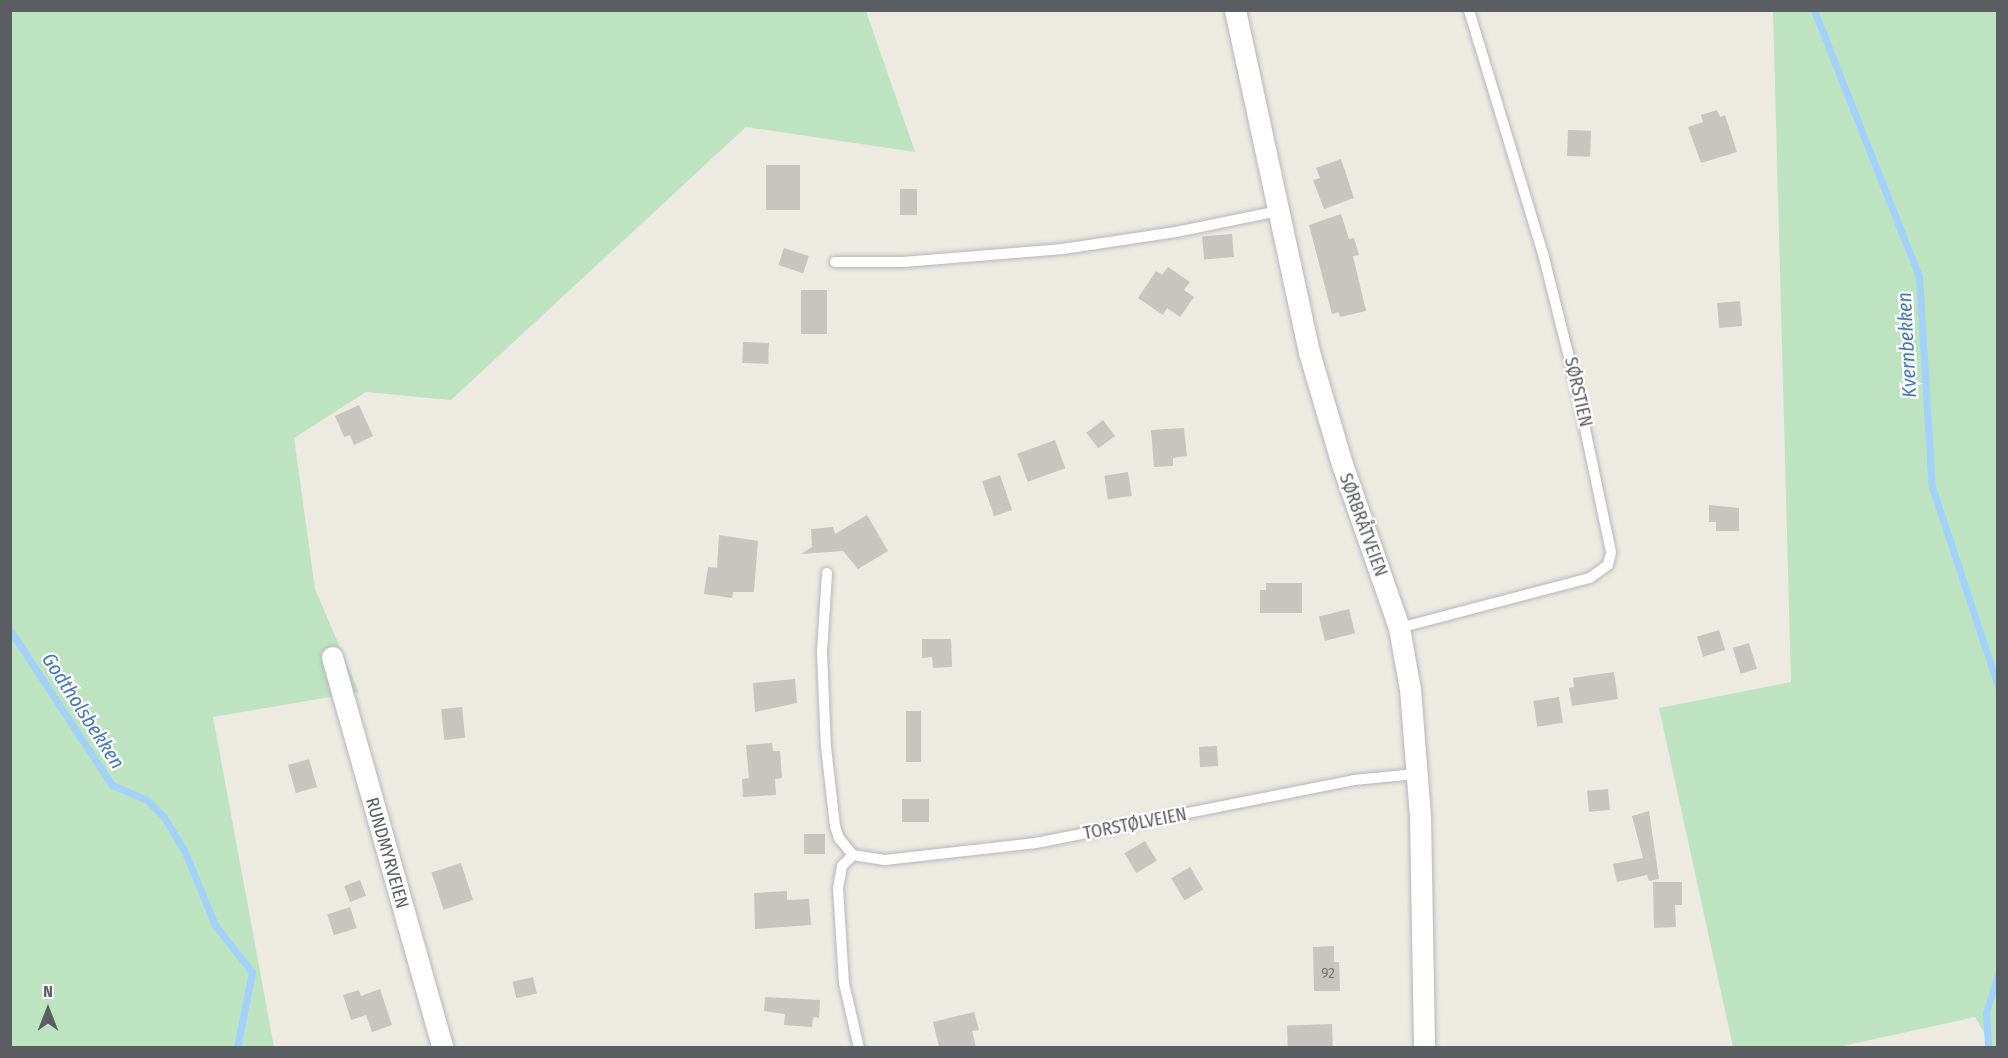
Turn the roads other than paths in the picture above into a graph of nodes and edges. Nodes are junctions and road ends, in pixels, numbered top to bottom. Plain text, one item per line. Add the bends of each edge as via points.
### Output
1 (1235, 10) edge
2 (1469, 10) edge
3 (1278, 211) junction
4 (835, 262) dead end
5 (826, 573) dead end
6 (1399, 628) junction
7 (332, 657) dead end
8 (1416, 774) junction
9 (853, 855) junction
10 (858, 1043) edge
11 (443, 1047) edge
12 (1424, 1047) edge

1 - 3 street, SØRBRÅTVEIEN
2 - 6 lane, SØRSTIEN via 1543,254 1611,552 1608,565 1590,578
3 - 4 lane via 1063,249 903,262
3 - 6 street, SØRBRÅTVEIEN via 1324,408
5 - 9 lane via 822,653 826,747 835,826
6 - 8 street, SØRBRÅTVEIEN via 1410,689
7 - 11 street, RUNDMYRVEIEN
8 - 9 lane, TORSTØLVEIEN via 1354,780 1036,843 885,860
8 - 12 street, SØRBRÅTVEIEN
9 - 10 lane via 842,866 838,888 844,983

